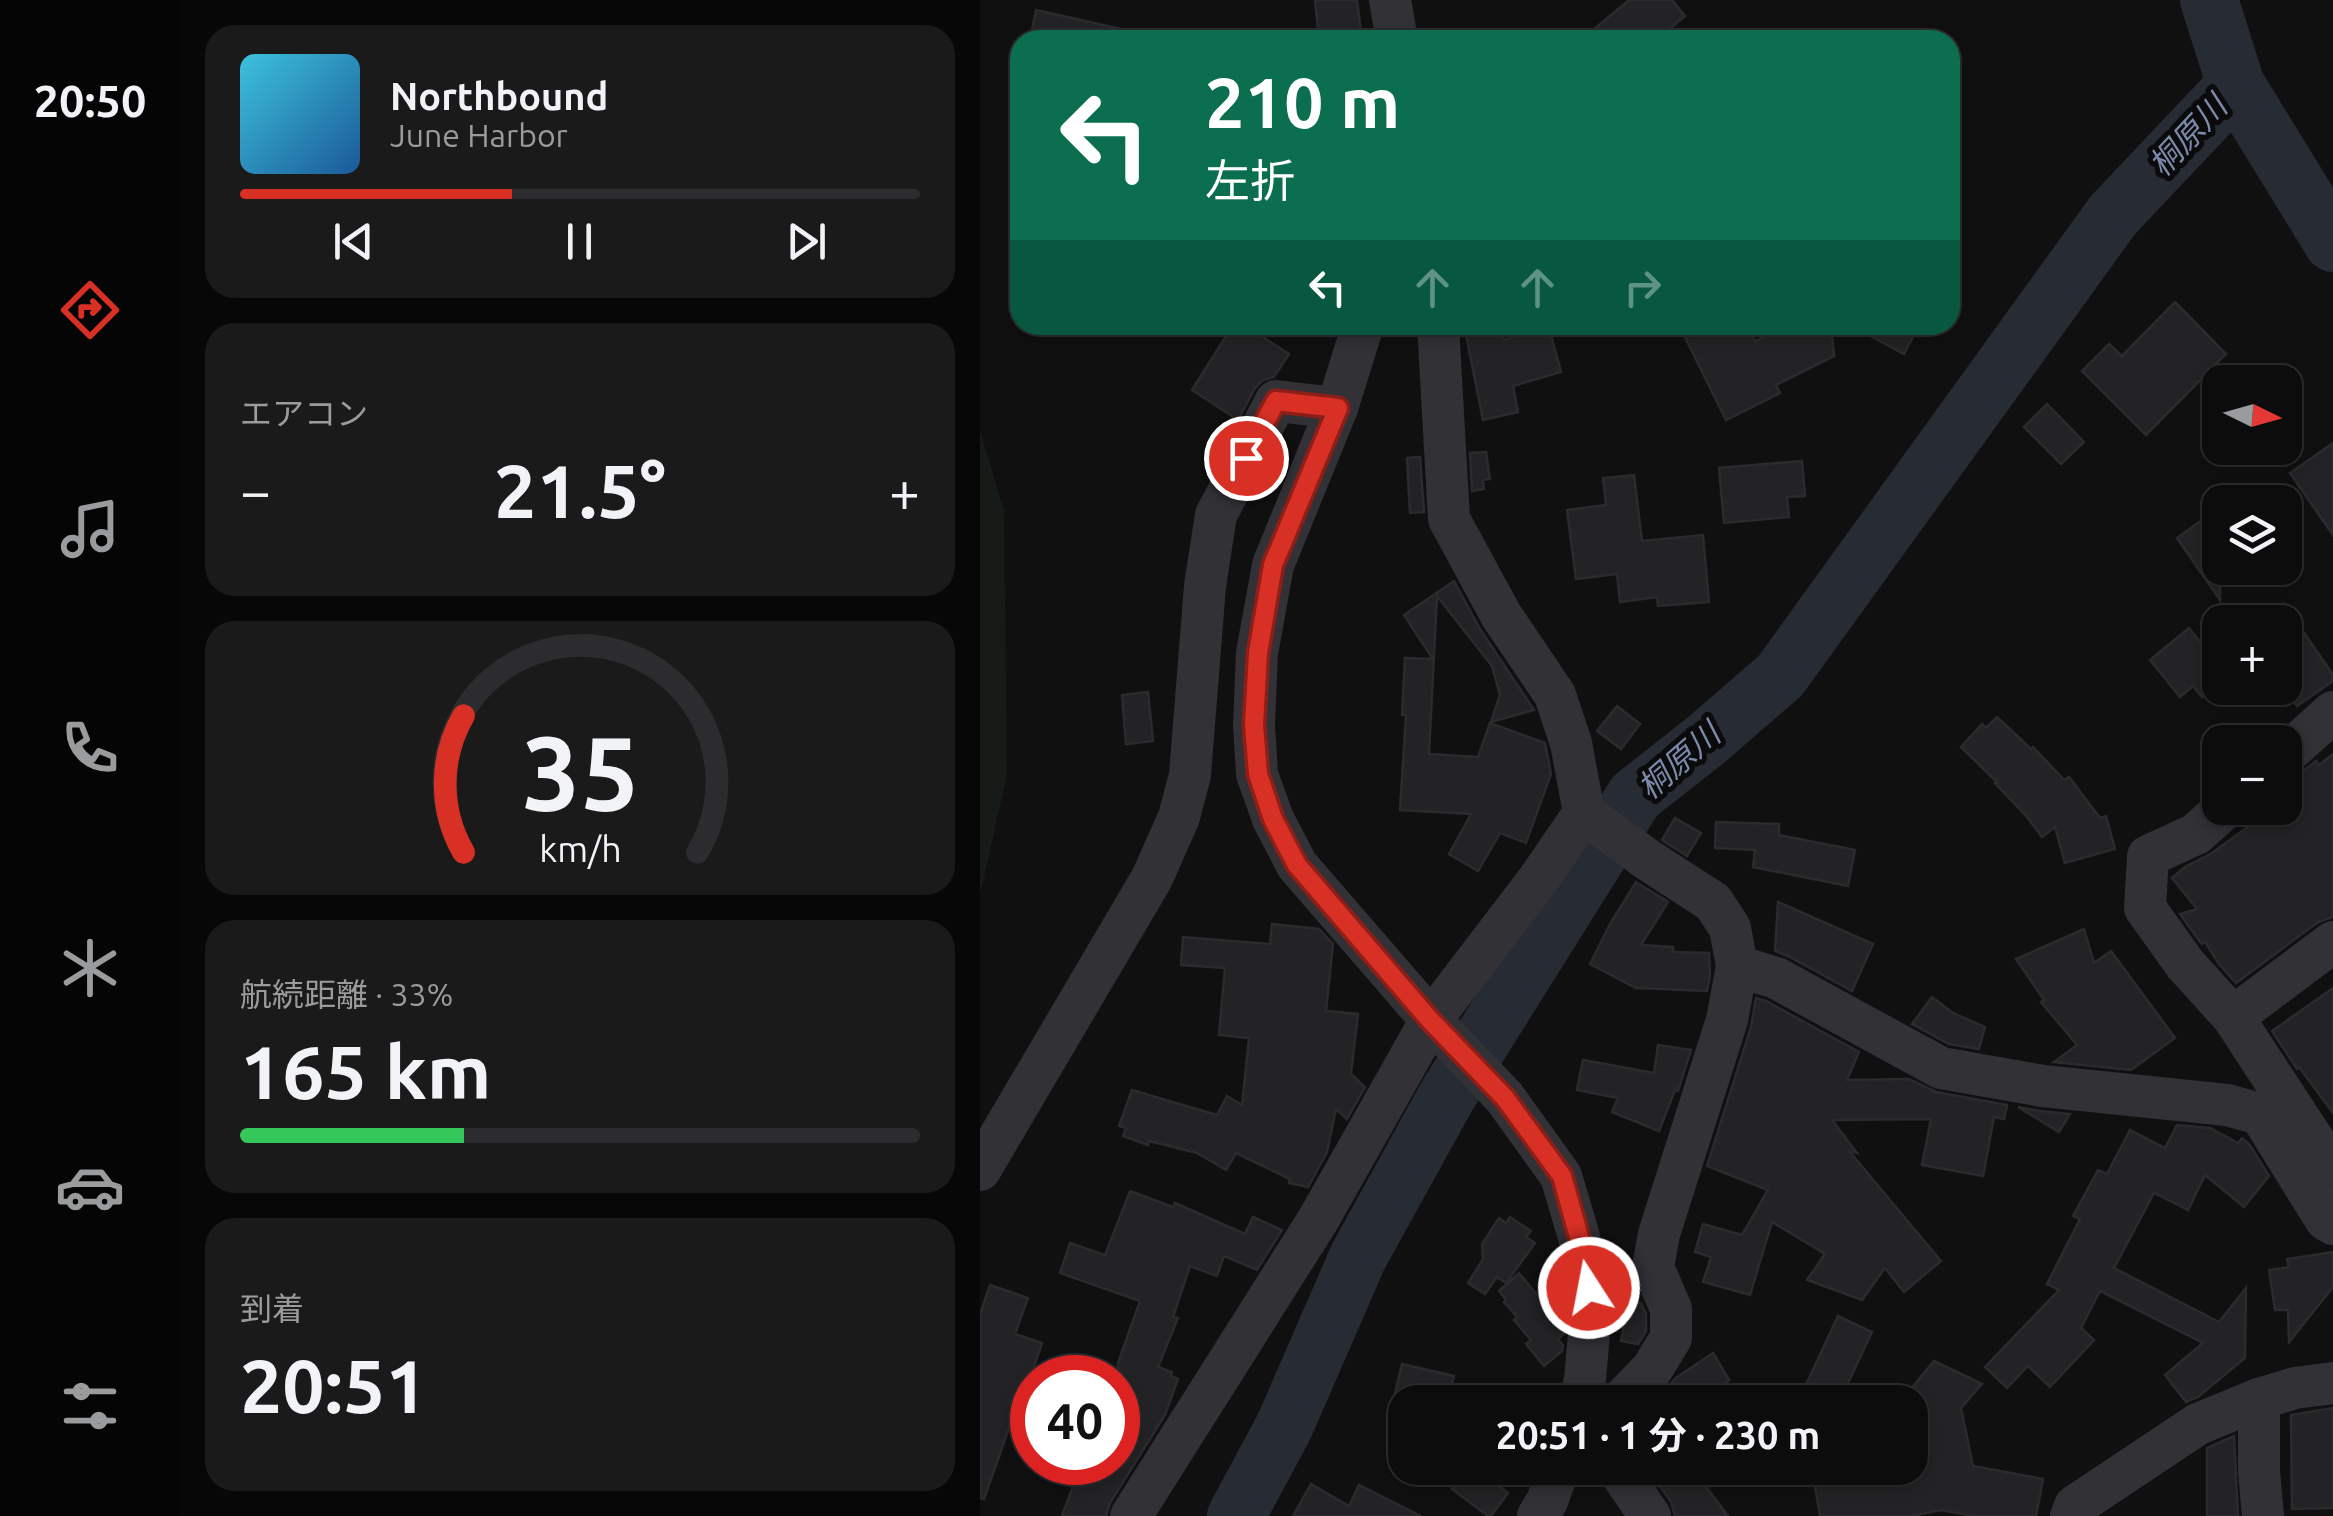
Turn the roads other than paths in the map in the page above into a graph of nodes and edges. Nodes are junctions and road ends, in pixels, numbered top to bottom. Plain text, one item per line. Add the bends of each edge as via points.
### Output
1 (1390, 0) edge
2 (1394, 30) edge
3 (1360, 335) edge
4 (1439, 335) edge
5 (1338, 408) junction
6 (2333, 712) edge
7 (2302, 740) edge
8 (1587, 815) junction
9 (2206, 825) edge
10 (2333, 942) edge
11 (1736, 966) junction
12 (2233, 1017) junction
13 (1436, 1025) junction
14 (980, 1170) edge
15 (2333, 1170) edge
16 (2333, 1224) edge
17 (1653, 1266) junction
18 (1589, 1288) junction
19 (2333, 1384) edge
20 (1584, 1385) edge
21 (1637, 1385) edge
22 (2259, 1399) junction
23 (1553, 1485) edge
24 (1629, 1485) edge
25 (1131, 1516) edge
26 (1538, 1516) edge
27 (1650, 1516) edge
28 (2071, 1516) edge
29 (2263, 1516) edge

1 - 2 street
3 - 5 street
4 - 8 street via 1449,519 1555,695
5 - 13 street via 1273,565 1258,653 1258,774 1297,865
5 - 14 street via 1276,401 1216,515 1190,775 1179,817 1152,878
6 - 7 street
8 - 11 street via 1714,902 1730,928
8 - 13 street
9 - 12 street via 2148,856 2146,908
10 - 12 street
11 - 16 street via 1776,978 1941,1068 2260,1114
11 - 17 street
12 - 15 street
13 - 18 street via 1505,1098 1562,1176
13 - 25 street
17 - 18 street
17 - 21 street via 1671,1309 1671,1338
18 - 20 street
19 - 22 street
22 - 28 street via 2198,1424 2075,1506
22 - 29 street
23 - 26 street
24 - 27 street

